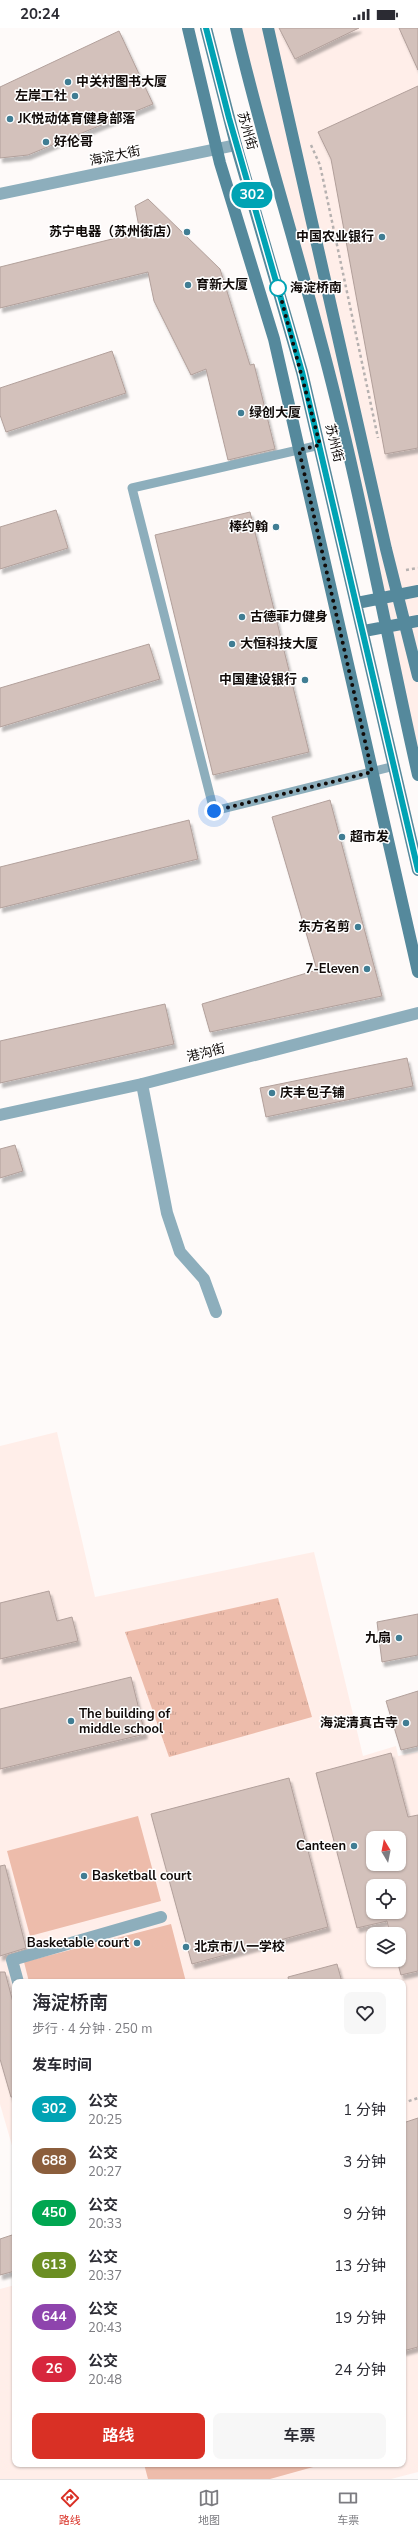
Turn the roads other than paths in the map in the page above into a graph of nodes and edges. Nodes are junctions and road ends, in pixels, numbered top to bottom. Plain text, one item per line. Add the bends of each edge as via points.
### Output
1 (188, 28) edge
2 (206, 28) edge
3 (236, 28) edge
4 (268, 28) edge
5 (236, 145) junction
6 (217, 149) junction
7 (0, 194) edge
8 (320, 445) junction
9 (299, 450) junction
10 (418, 591) edge
11 (397, 595) junction
12 (380, 598) junction
13 (357, 603) junction
14 (418, 621) edge
15 (404, 623) junction
16 (386, 626) junction
17 (364, 631) junction
18 (418, 676) edge
19 (395, 766) junction
20 (372, 772) junction
21 (418, 776) edge
22 (418, 870) edge
23 (418, 972) edge
24 (418, 1013) edge
25 (142, 1084) junction
26 (0, 1115) edge
27 (216, 1312) dead end
28 (161, 1917) dead end
29 (17, 1979) edge

1 - 6 main road
2 - 5 main road, 苏州街
3 - 12 main road, 苏州街 via 256,117 321,340
4 - 11 main road, 苏州街
5 - 6 street, 海淀大街
5 - 8 main road, 苏州街 via 300,365
6 - 7 street, 海淀大街
6 - 9 main road via 274,339
8 - 9 lane
8 - 13 main road, 苏州街
9 - 20 main road
9 - 20 lane via 132,488 214,811
10 - 11 main road
11 - 12 main road
11 - 15 main road, 苏州街
12 - 13 main road
12 - 16 main road, 苏州街
13 - 17 main road, 苏州街
14 - 15 main road
15 - 16 main road
15 - 18 main road, 苏州街
16 - 17 main road
16 - 21 main road, 苏州街
17 - 19 main road, 苏州街
19 - 20 lane
19 - 22 main road, 苏州街
20 - 23 main road
24 - 25 street, 港沟街
25 - 26 street, 港沟街
25 - 27 street via 166,1213 180,1252 204,1279
28 - 29 street via 12,1960

